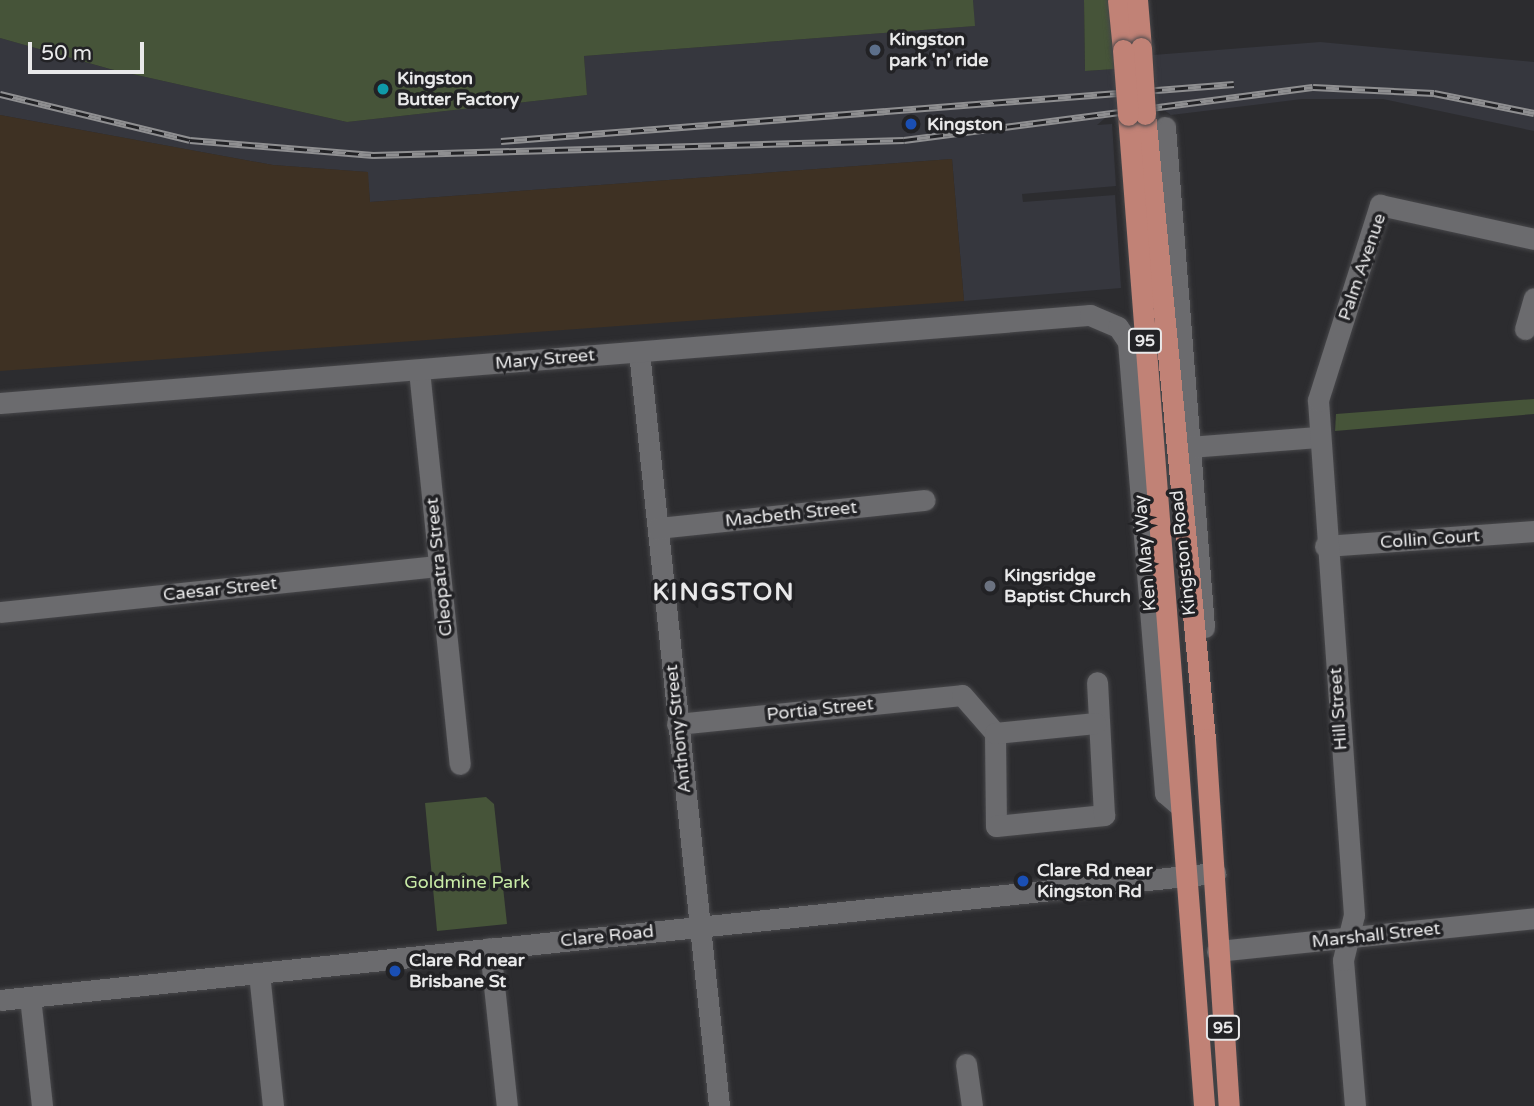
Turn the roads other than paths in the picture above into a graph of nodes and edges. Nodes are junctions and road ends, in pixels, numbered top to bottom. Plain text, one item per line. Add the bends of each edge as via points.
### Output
1 (1118, 0) edge
2 (1137, 0) edge
3 (1132, 49) junction
4 (1136, 114) junction
5 (1165, 127) dead end
6 (1534, 239) edge
7 (1534, 298) edge
8 (1090, 315) joint
9 (1525, 329) dead end
10 (639, 352) junction
11 (419, 370) junction
12 (0, 403) edge
13 (1317, 437) junction
14 (1190, 447) junction
15 (925, 500) dead end
16 (658, 528) junction
17 (1534, 531) edge
18 (1325, 547) junction
19 (439, 566) junction
20 (0, 612) edge
21 (1097, 682) dead end
22 (1096, 723) junction
23 (677, 724) junction
24 (995, 733) junction
25 (1205, 739) junction
26 (460, 764) dead end
27 (1181, 806) junction
28 (1215, 873) junction
29 (1186, 876) junction
30 (1534, 918) edge
31 (699, 927) junction
32 (1349, 938) junction
33 (490, 948) junction
34 (1217, 951) junction
35 (259, 973) junction
36 (30, 997) junction
37 (0, 1000) edge
38 (1196, 1010) junction
39 (966, 1065) dead end
40 (42, 1106) edge
41 (273, 1106) edge
42 (507, 1106) edge
43 (719, 1106) edge
44 (972, 1106) edge
45 (1204, 1106) edge
46 (1229, 1106) edge
47 (1355, 1106) edge

1 - 3 main road, Kingston Road / 95
2 - 3 main road, Kingston Road / 95
3 - 4 main road, Kingston Road / 95, bridge
4 - 25 main road, Kingston Road / 95
4 - 27 main road, Kingston Road / 95
5 - 14 street
6 - 13 street, Palm Avenue via 1380,205 1318,400
7 - 9 street
8 - 10 street, Mary Street
8 - 27 street, Ken May Way via 1118,327 1128,342 1165,793
10 - 11 street, Mary Street
10 - 16 street, Anthony Street
11 - 12 street, Mary Street
11 - 19 street, Cleopatra Street
13 - 14 street
13 - 18 street, Hill Street
14 - 25 street via 1212,724
15 - 16 street, Macbeth Street
16 - 23 street, Anthony Street
17 - 18 street, Collin Court
18 - 32 street, Hill Street via 1354,915
19 - 20 street, Caesar Street
19 - 26 street, Cleopatra Street
21 - 22 street
22 - 24 street
22 - 24 street via 1104,815 996,826
23 - 24 street, Portia Street via 962,695
23 - 31 street, Anthony Street
25 - 28 main road, Kingston Road / 95
27 - 29 main road, Kingston Road / 95
28 - 29 street, Clare Road
28 - 34 main road, Kingston Road / 95
29 - 31 street, Clare Road
29 - 38 main road, Kingston Road / 95
30 - 32 street, Marshall Street
31 - 33 street, Clare Road
31 - 43 street, Anthony Street
32 - 34 street, Marshall Street
32 - 47 street, Hill Street via 1343,960
33 - 35 street, Clare Road
33 - 42 street
34 - 38 main road via 1201,960 1203,994
34 - 46 main road, Kingston Road / 95
35 - 36 street, Clare Road
35 - 41 street
36 - 37 street, Clare Road
36 - 40 street
38 - 45 main road, Kingston Road / 95
39 - 44 street

